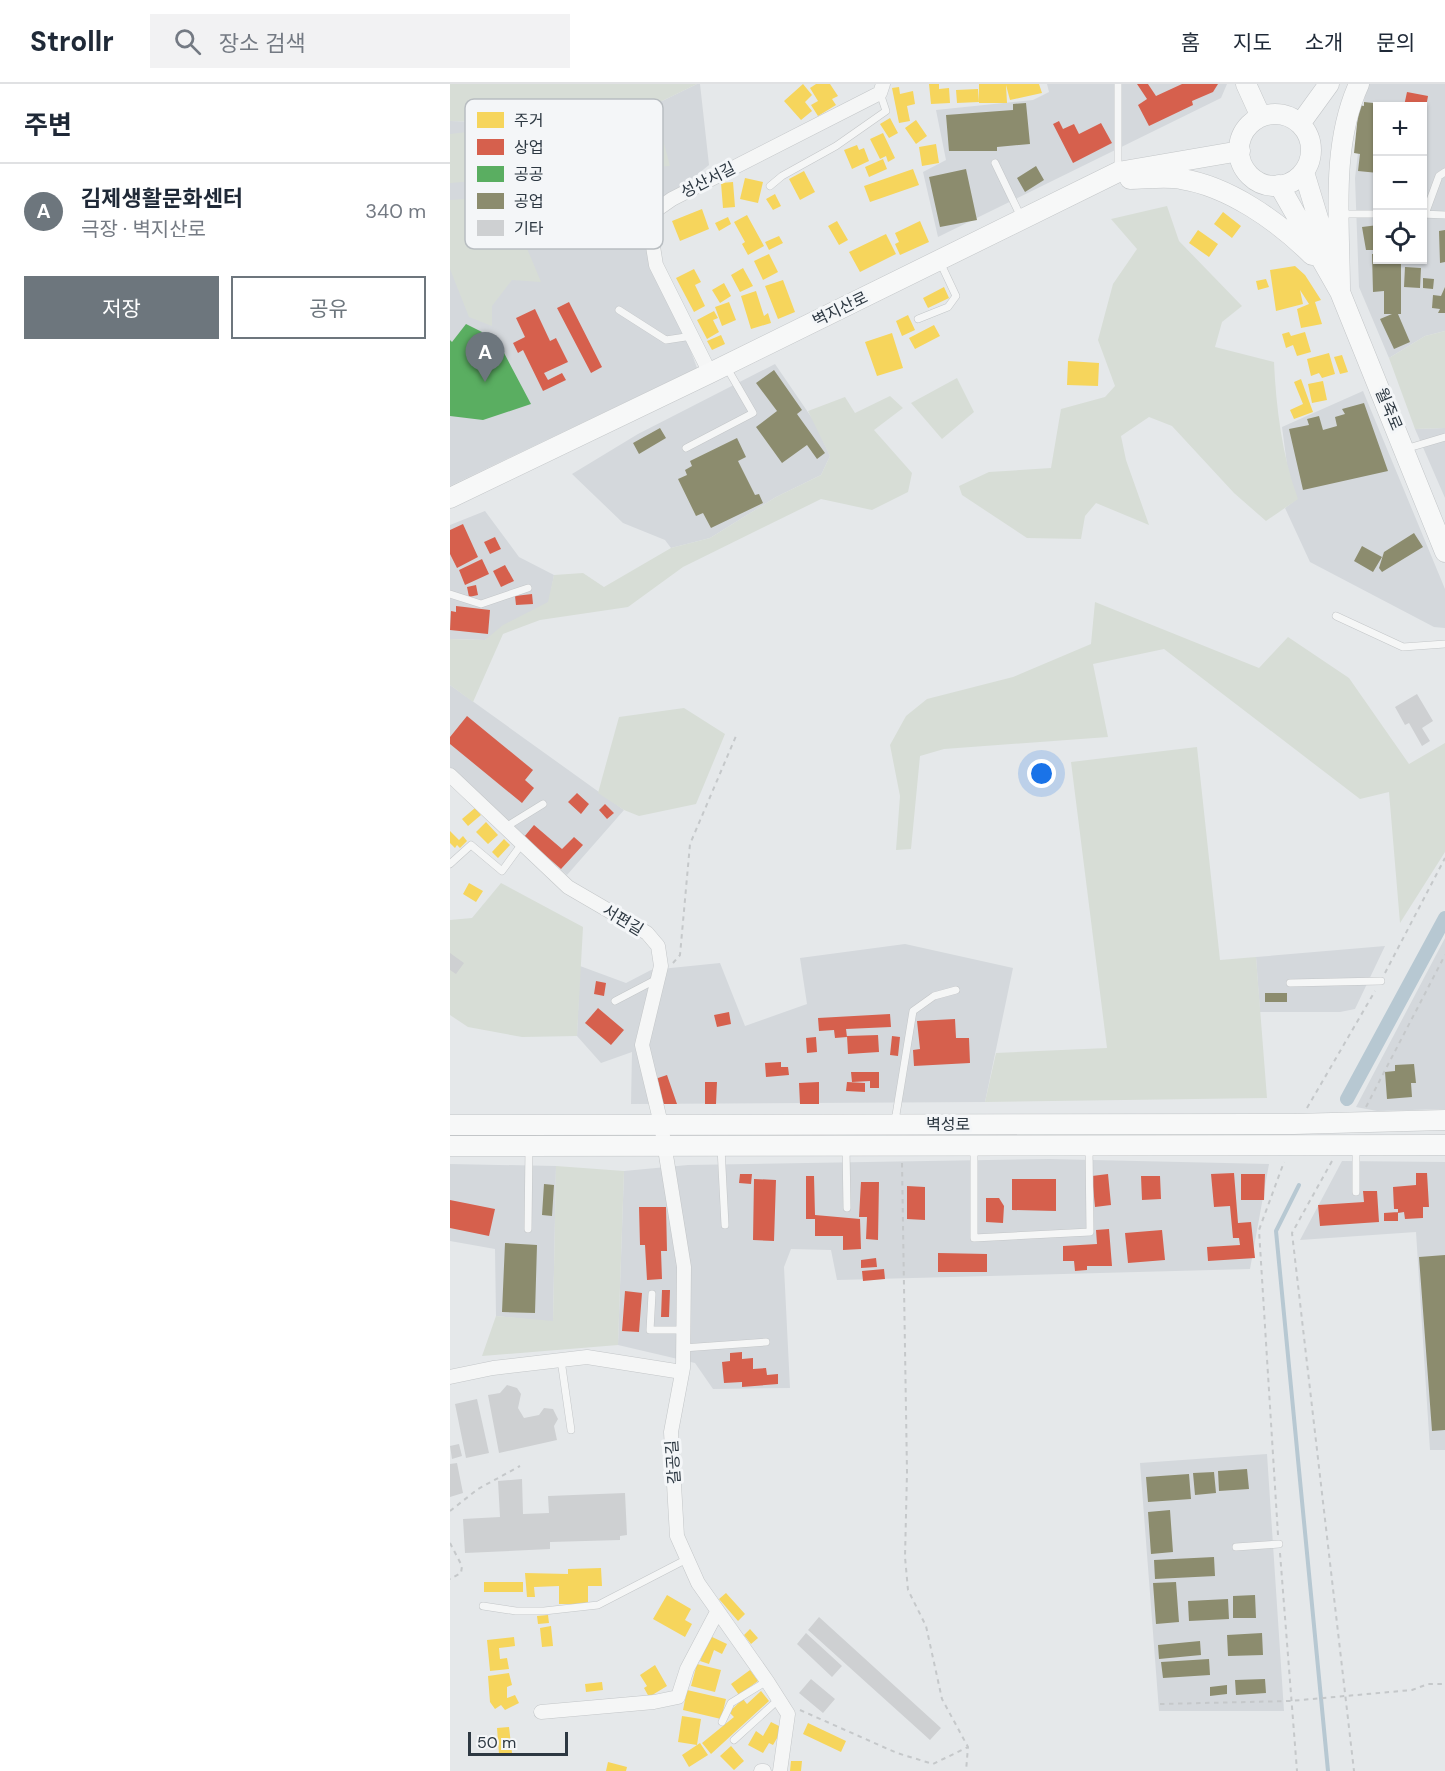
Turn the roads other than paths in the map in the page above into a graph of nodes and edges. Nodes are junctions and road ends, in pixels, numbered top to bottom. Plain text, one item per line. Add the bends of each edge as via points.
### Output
1 (1118, 84) edge
2 (1246, 84) edge
3 (1329, 84) edge
4 (1359, 84) edge
5 (882, 89) edge
6 (1261, 117) junction
7 (1300, 124) junction
8 (1240, 151) junction
9 (995, 163) dead end
10 (1304, 172) junction
11 (1445, 172) edge
12 (1109, 176) junction
13 (1279, 185) junction
14 (770, 186) dead end
15 (663, 205) edge
16 (1426, 210) edge
17 (1341, 214) junction
18 (1373, 214) edge
19 (1427, 214) edge
20 (1445, 215) edge
21 (1022, 219) junction
22 (653, 249) edge
23 (939, 260) junction
24 (1326, 269) junction
25 (1340, 292) junction
26 (620, 310) dead end
27 (918, 320) dead end
28 (692, 336) junction
29 (718, 370) junction
30 (1445, 437) edge
31 (686, 448) dead end
32 (1405, 449) junction
33 (450, 498) edge
34 (1445, 552) edge
35 (528, 588) dead end
36 (450, 594) edge
37 (1336, 616) dead end
38 (1445, 644) edge
39 (450, 775) edge
40 (543, 804) dead end
41 (504, 828) junction
42 (521, 845) junction
43 (450, 864) edge
44 (659, 978) junction
45 (1381, 981) dead end
46 (1290, 983) dead end
47 (956, 990) dead end
48 (615, 1001) dead end
49 (1445, 1120) edge
50 (661, 1124) junction
51 (894, 1124) junction
52 (450, 1125) edge
53 (664, 1145) junction
54 (721, 1145) junction
55 (846, 1145) junction
56 (974, 1145) junction
57 (1350, 1145) junction
58 (1445, 1145) edge
59 (450, 1146) edge
60 (530, 1146) junction
61 (1089, 1146) junction
62 (1356, 1192) dead end
63 (847, 1208) dead end
64 (725, 1225) dead end
65 (528, 1229) dead end
66 (652, 1294) dead end
67 (683, 1330) junction
68 (766, 1342) dead end
69 (683, 1348) junction
70 (561, 1360) junction
71 (682, 1372) junction
72 (450, 1377) edge
73 (571, 1430) dead end
74 (1279, 1544) road end
75 (1236, 1547) dead end
76 (687, 1559) junction
77 (483, 1606) dead end
78 (717, 1611) junction
79 (767, 1681) junction
80 (779, 1699) junction
81 (541, 1712) dead end
82 (722, 1722) dead end
83 (734, 1740) dead end
84 (780, 1771) edge

1 - 12 lane
2 - 6 street
3 - 7 street
4 - 17 street via 1342,149
5 - 14 lane via 886,111
5 - 15 street, 성산서길
6 - 7 street via 1284,115
6 - 8 street via 1244,132
7 - 10 street via 1311,150
8 - 12 street, 벽지산로
8 - 13 street via 1250,176
9 - 21 lane
10 - 13 street
10 - 25 street
11 - 16 lane via 1439,176
12 - 21 street, 벽지산로
12 - 24 street via 1179,178 1228,192 1300,243
13 - 24 street
17 - 18 lane
17 - 25 street
19 - 20 lane
21 - 23 street, 벽지산로
22 - 28 street, 성산서길 via 656,265
23 - 27 lane via 956,296 948,306
23 - 29 street, 벽지산로
24 - 25 street, 월죽로
25 - 32 street, 월죽로
26 - 28 lane via 666,340
28 - 29 street, 성산서길
29 - 31 lane via 753,413
29 - 33 street, 벽지산로
30 - 32 lane
32 - 34 street, 월죽로
35 - 36 lane via 481,604
37 - 38 lane via 1403,647
39 - 41 street, 서편길
40 - 41 lane
41 - 42 street, 서편길
42 - 43 lane via 502,871 471,845
42 - 44 street, 서편길 via 568,887 647,933 658,946 662,966
44 - 48 lane
44 - 50 street, 서편길 via 642,1045
45 - 46 lane
47 - 51 lane via 934,996 913,1011
49 - 51 street, 벽성로
50 - 51 street, 벽성로
50 - 52 street, 벽성로
50 - 53 street, 갈공길
53 - 54 street, 벽성로
53 - 60 street, 벽성로
53 - 67 street, 갈공길 via 684,1267
54 - 55 street, 벽성로
54 - 64 lane
55 - 56 street, 벽성로
55 - 63 lane
56 - 61 street, 벽성로
56 - 61 lane via 974,1238 1090,1232
57 - 58 street, 벽성로
57 - 61 street, 벽성로
57 - 62 lane
59 - 60 street, 벽성로
60 - 65 lane
66 - 67 lane via 650,1330
67 - 69 street, 갈공길
68 - 69 lane
69 - 71 street, 갈공길
70 - 71 street via 587,1357
70 - 72 street
70 - 73 lane
71 - 76 street, 갈공길 via 671,1432 677,1536
74 - 75 lane
76 - 77 lane via 598,1605 525,1611
76 - 78 street, 갈공길
78 - 79 street, 갈공길
78 - 81 street via 678,1697
79 - 80 street, 갈공길
79 - 82 lane via 731,1703
80 - 83 lane
80 - 84 street, 갈공길 via 788,1714

